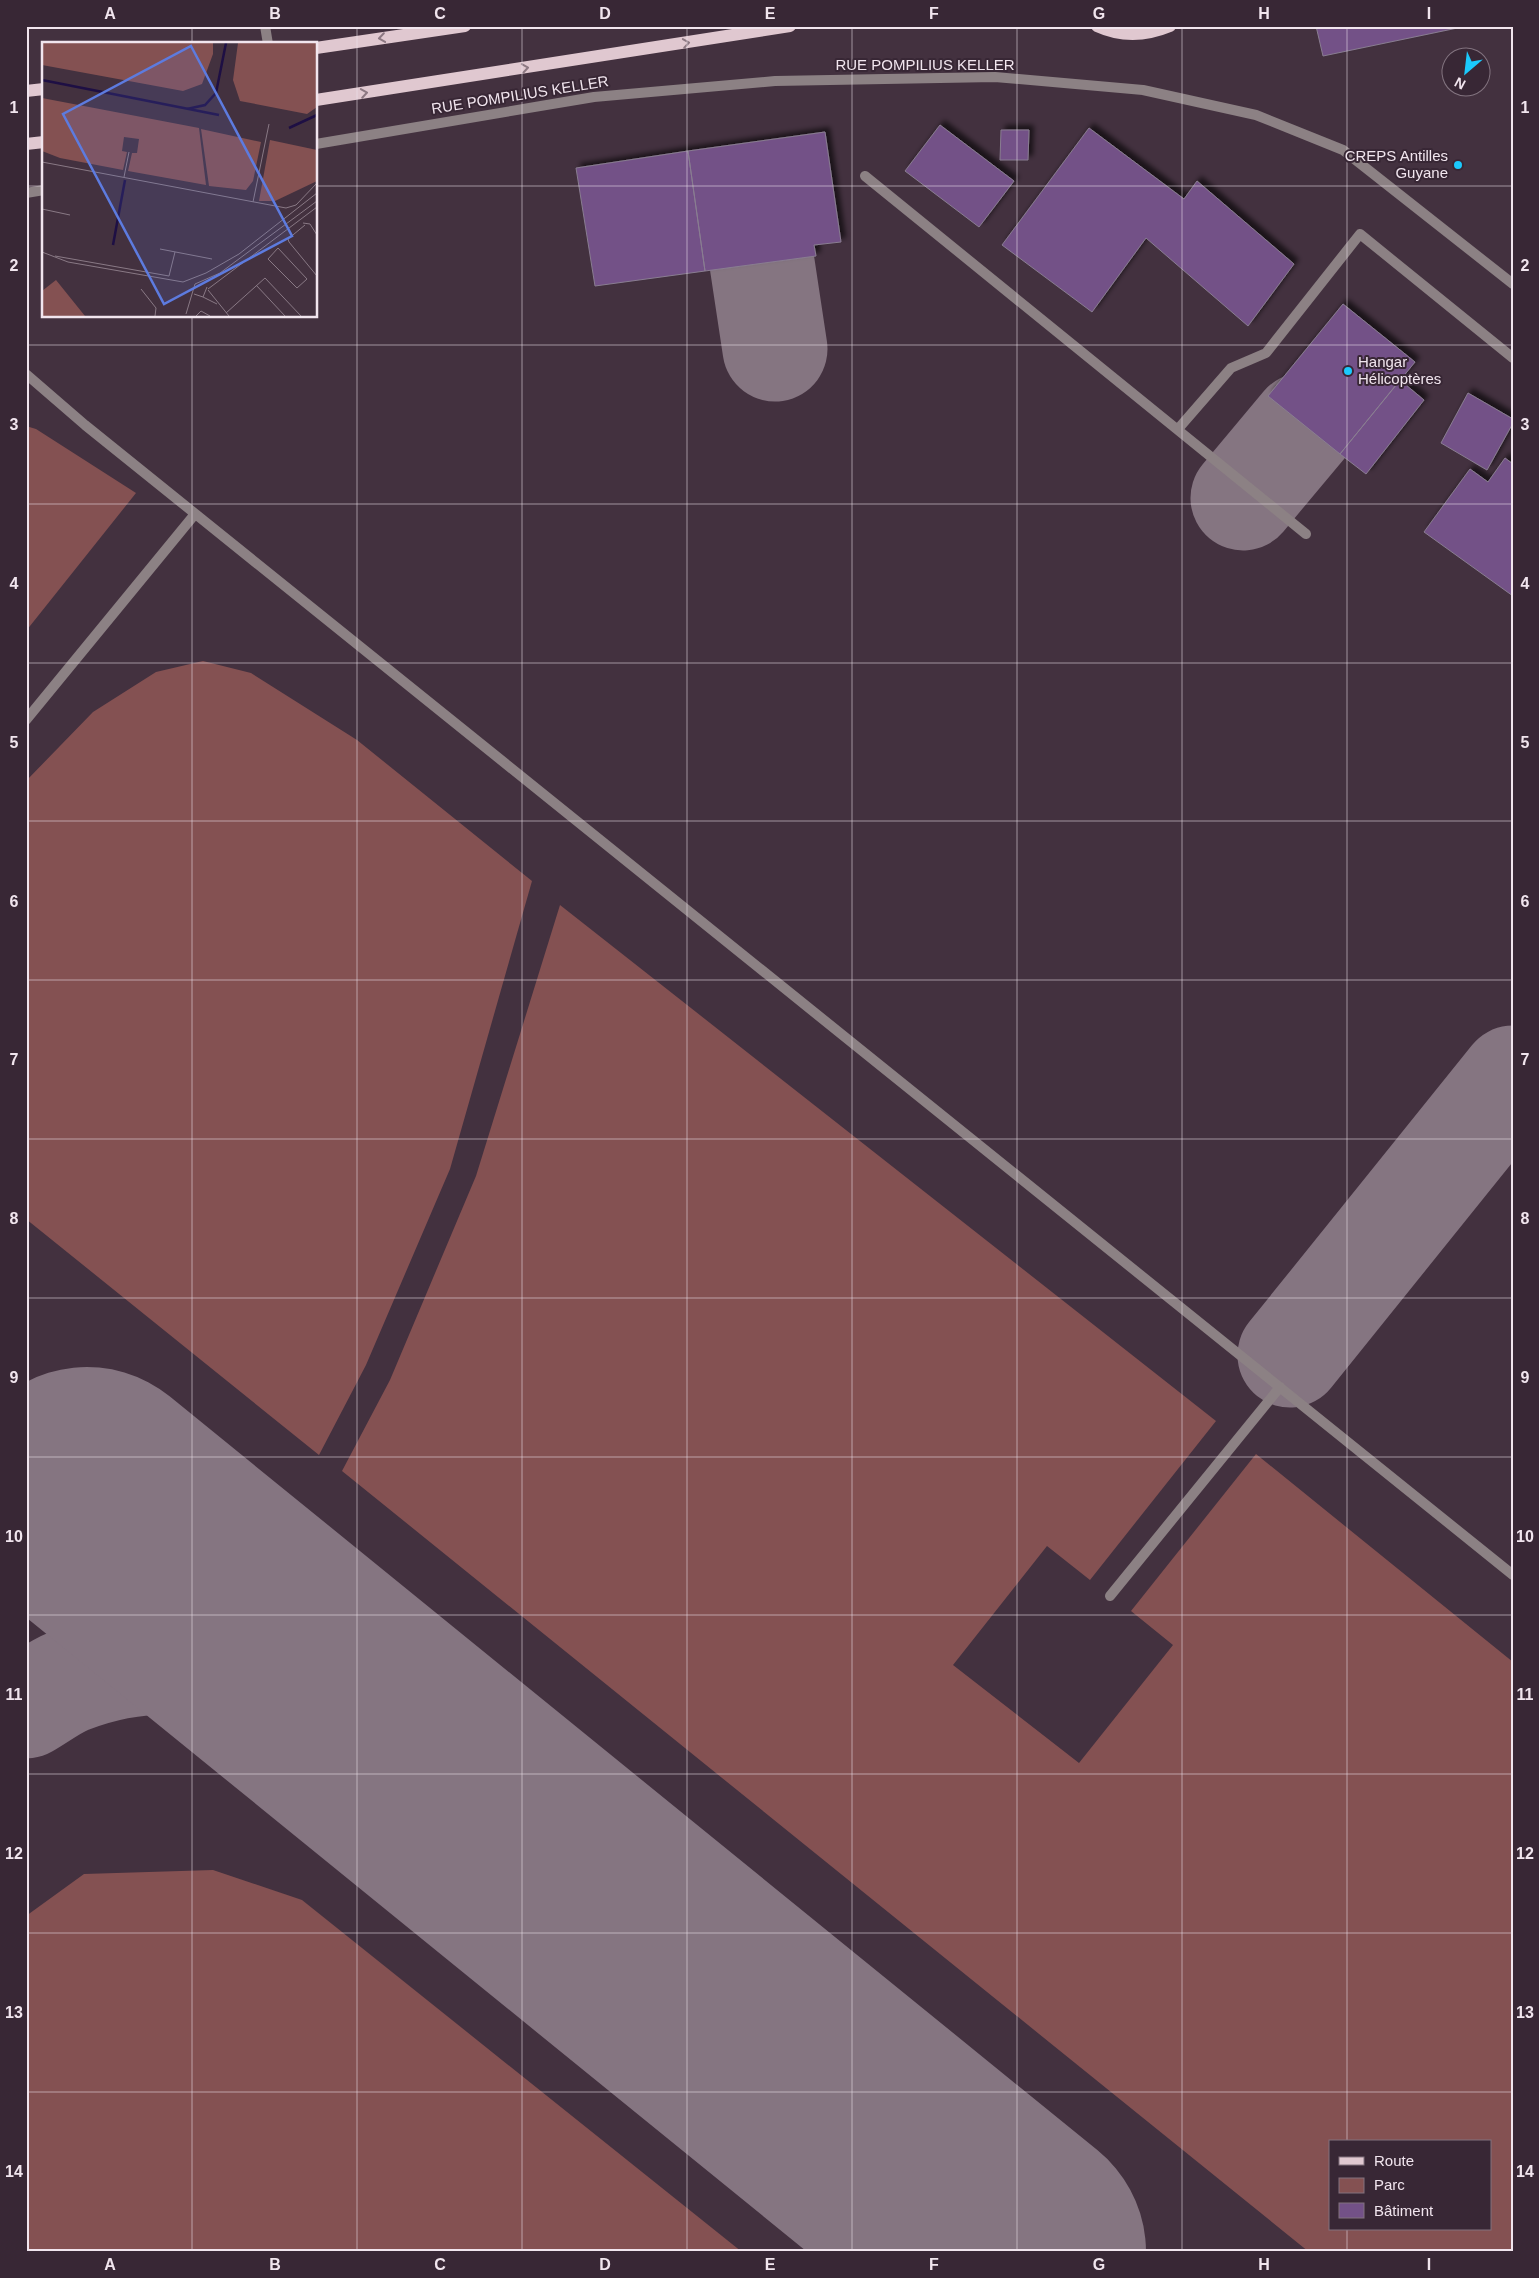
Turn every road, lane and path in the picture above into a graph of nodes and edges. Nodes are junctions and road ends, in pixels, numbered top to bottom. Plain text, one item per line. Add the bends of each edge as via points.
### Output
1 (265, 26) edge
2 (465, 26) edge
3 (790, 26) edge
4 (1097, 26) edge
5 (1170, 26) edge
6 (268, 42) edge
7 (318, 48) edge
8 (42, 89) edge
9 (26, 91) edge
10 (318, 100) edge
11 (42, 142) edge
12 (26, 144) edge
13 (318, 144) edge
14 (865, 176) dead end
15 (42, 190) edge
16 (26, 193) edge
17 (1513, 284) edge
18 (1513, 358) edge
19 (26, 374) edge
20 (1178, 429) junction
21 (195, 514) junction
22 (1306, 534) dead end
23 (26, 720) edge
24 (1280, 1387) junction
25 (1513, 1575) edge
26 (1110, 1596) dead end

1 - 6 street
2 -> 7 main road
10 -> 3 main road
4 - 5 main road via 1108,32 1128,35
8 - 9 main road
11 - 12 main road
13 - 17 street, RUE POMPILIUS KELLER via 594,97 775,81 995,77 1143,90 1256,115 1343,150
14 - 20 street
15 - 16 street
18 - 20 street via 1360,234 1266,353 1231,368
19 - 21 street
20 - 22 street
21 - 23 street
21 - 24 street
24 - 25 street
24 - 26 street

